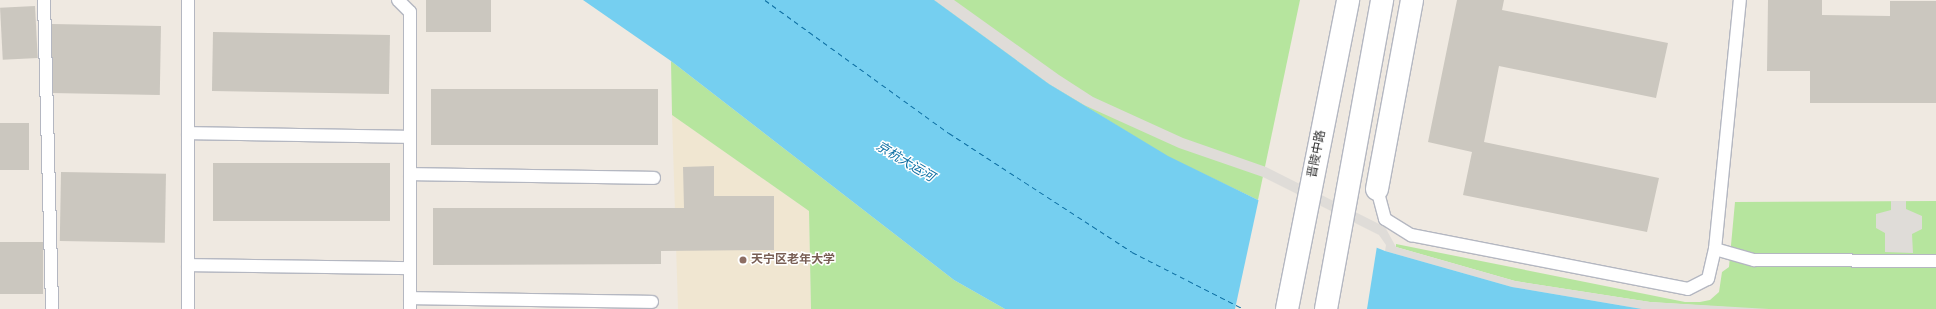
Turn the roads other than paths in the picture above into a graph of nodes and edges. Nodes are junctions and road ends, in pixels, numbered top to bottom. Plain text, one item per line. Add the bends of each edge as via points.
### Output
1 (44, 0) edge
2 (188, 0) edge
3 (398, 0) edge
4 (1348, 0) edge
5 (1382, 0) edge
6 (1412, 0) edge
7 (1740, 0) edge
8 (188, 134) junction
9 (410, 137) junction
10 (410, 174) junction
11 (654, 178) dead end
12 (1377, 189) joint
13 (1715, 249) junction
14 (1936, 261) edge
15 (188, 265) junction
16 (410, 268) junction
17 (652, 302) dead end
18 (410, 304) edge
19 (52, 309) edge
20 (188, 309) edge
21 (1287, 309) edge
22 (1326, 309) edge

1 - 19 lane
2 - 8 lane
3 - 9 lane via 410,12
4 - 21 main road, 晋陵中路
5 - 22 main road
6 - 12 main road
7 - 13 lane
8 - 9 lane
8 - 15 lane
9 - 10 lane
10 - 11 lane
10 - 16 lane
12 - 13 lane via 1385,219 1411,235 1688,289 1708,279
13 - 14 lane via 1754,260
15 - 16 lane
15 - 20 lane
16 - 18 lane
17 - 18 lane

